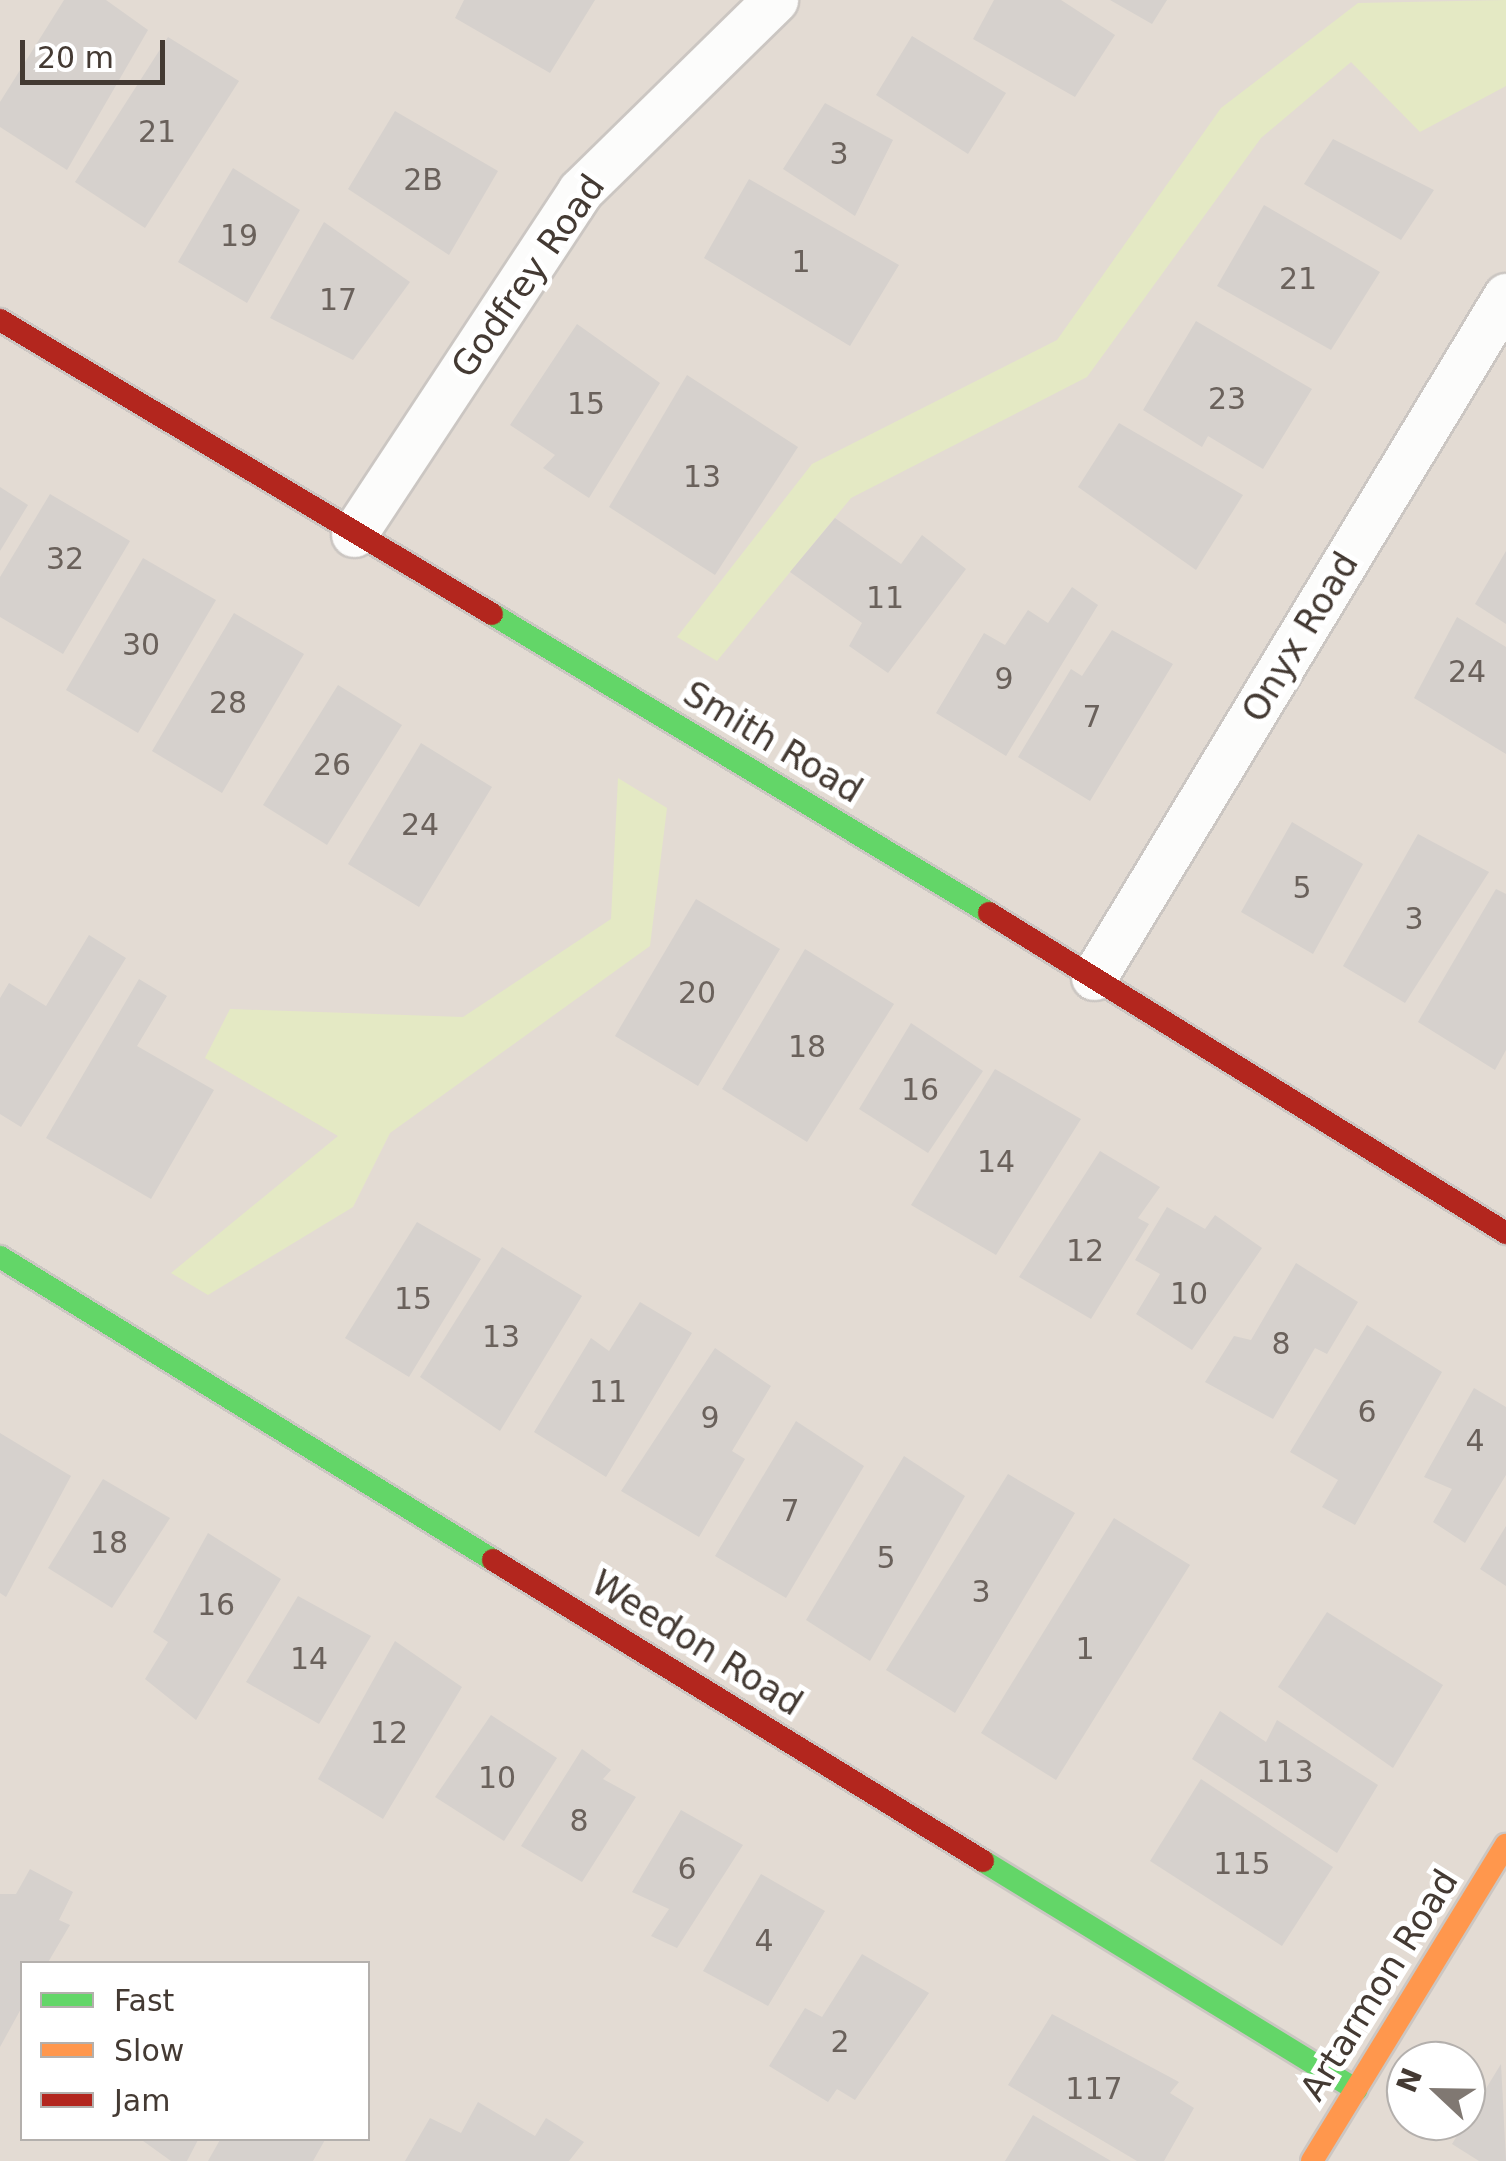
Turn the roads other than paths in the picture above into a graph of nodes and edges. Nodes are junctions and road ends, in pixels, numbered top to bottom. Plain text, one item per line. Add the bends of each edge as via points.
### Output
1 (774, 0) edge
2 (1506, 296) edge
3 (0, 320) edge
4 (354, 534) junction
5 (1094, 977) junction
6 (1506, 1233) edge
7 (0, 1257) edge
8 (1506, 1846) edge
9 (1356, 2090) junction
10 (1312, 2161) edge

1 - 4 street, Godfrey Road via 580,191
2 - 5 street, Onyx Road
3 - 4 street, Smith Road
4 - 5 street, Smith Road
5 - 6 street, Smith Road
7 - 9 street, Weedon Road
8 - 9 street, Artarmon Road
9 - 10 street, Artarmon Road

